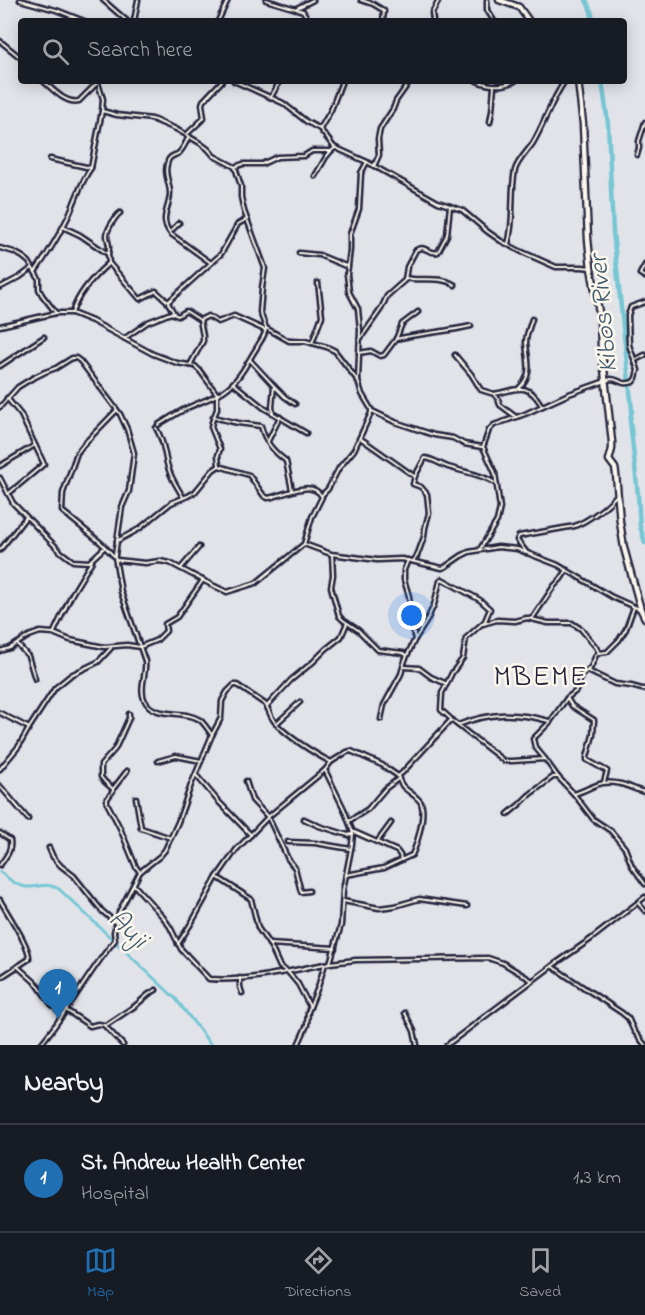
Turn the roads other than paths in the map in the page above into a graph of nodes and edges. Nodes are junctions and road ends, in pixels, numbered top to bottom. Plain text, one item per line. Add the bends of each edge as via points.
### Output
1 (20, 0) edge
2 (103, 0) edge
3 (138, 0) edge
4 (228, 0) edge
5 (266, 0) edge
6 (314, 0) edge
7 (361, 0) edge
8 (365, 0) edge
9 (439, 0) edge
10 (487, 0) edge
11 (499, 0) edge
12 (297, 8) junction
13 (78, 18) edge
14 (124, 18) edge
15 (135, 18) edge
16 (219, 18) edge
17 (307, 18) edge
18 (383, 18) edge
19 (433, 18) edge
20 (492, 18) edge
21 (526, 18) edge
22 (0, 41) edge
23 (18, 56) edge
24 (47, 84) edge
25 (96, 84) edge
26 (99, 84) edge
27 (219, 84) edge
28 (241, 84) edge
29 (278, 84) edge
30 (341, 84) edge
31 (408, 84) edge
32 (484, 84) edge
33 (508, 84) edge
34 (563, 84) edge
35 (578, 84) edge
36 (494, 86) junction
37 (271, 97) junction
38 (102, 111) junction
39 (490, 122) dead end
40 (645, 122) edge
41 (320, 129) junction
42 (188, 135) junction
43 (336, 147) junction
44 (331, 152) junction
45 (637, 155) dead end
46 (50, 159) dead end
47 (367, 162) junction
48 (374, 166) junction
49 (235, 167) junction
50 (91, 168) junction
51 (315, 176) dead end
52 (450, 206) junction
53 (120, 213) dead end
54 (247, 219) junction
55 (179, 223) dead end
56 (63, 227) junction
57 (170, 232) junction
58 (508, 244) junction
59 (0, 248) edge
60 (299, 253) dead end
61 (108, 254) junction
62 (211, 263) junction
63 (109, 264) junction
64 (645, 265) edge
65 (33, 267) junction
66 (348, 267) junction
67 (591, 268) junction
68 (35, 272) junction
69 (405, 278) junction
70 (645, 278) edge
71 (318, 283) dead end
72 (455, 285) dead end
73 (1, 286) edge
74 (166, 301) junction
75 (645, 302) edge
76 (418, 312) dead end
77 (56, 313) junction
78 (72, 313) junction
79 (174, 314) junction
80 (532, 319) dead end
81 (200, 321) junction
82 (0, 326) edge
83 (471, 326) dead end
84 (266, 329) junction
85 (44, 337) dead end
86 (125, 339) junction
87 (396, 339) junction
88 (360, 340) junction
89 (312, 343) junction
90 (359, 353) junction
91 (455, 355) dead end
92 (645, 355) edge
93 (250, 360) junction
94 (635, 360) junction
95 (190, 365) junction
96 (0, 366) edge
97 (358, 381) junction
98 (605, 382) junction
99 (233, 383) junction
100 (274, 386) junction
101 (519, 388) junction
102 (218, 394) junction
103 (494, 394) junction
104 (7, 398) junction
105 (295, 404) dead end
106 (542, 406) junction
107 (0, 407) edge
108 (117, 410) junction
109 (372, 411) junction
110 (273, 413) junction
111 (213, 417) junction
112 (280, 417) junction
113 (516, 417) junction
114 (306, 433) dead end
115 (360, 438) junction
116 (267, 441) junction
117 (35, 445) junction
118 (483, 447) junction
119 (0, 466) edge
120 (219, 466) junction
121 (414, 476) dead end
122 (0, 478) edge
123 (496, 483) junction
124 (292, 491) junction
125 (8, 494) junction
126 (322, 495) junction
127 (618, 495) junction
128 (184, 498) junction
129 (26, 516) junction
130 (117, 541) junction
131 (304, 544) junction
132 (199, 547) dead end
133 (104, 548) junction
134 (0, 550) edge
135 (480, 550) junction
136 (527, 553) junction
137 (332, 555) junction
138 (115, 559) junction
139 (410, 560) junction
140 (92, 561) junction
141 (181, 568) junction
142 (567, 570) junction
143 (202, 580) junction
144 (634, 607) junction
145 (641, 610) junction
146 (645, 618) edge
147 (532, 619) junction
148 (347, 623) junction
149 (481, 624) junction
150 (53, 633) junction
151 (415, 639) junction
152 (17, 644) junction
153 (113, 647) junction
154 (140, 647) junction
155 (0, 651) edge
156 (599, 653) junction
157 (408, 656) junction
158 (404, 667) junction
159 (588, 671) junction
160 (36, 679) dead end
161 (447, 684) junction
162 (645, 689) edge
163 (567, 698) junction
164 (300, 702) dead end
165 (267, 706) junction
166 (0, 713) edge
167 (129, 714) dead end
168 (381, 719) dead end
169 (451, 720) junction
170 (550, 722) junction
171 (277, 723) junction
172 (458, 725) junction
173 (29, 728) junction
174 (212, 735) junction
175 (545, 759) junction
176 (158, 761) dead end
177 (201, 761) junction
178 (331, 762) junction
179 (0, 769) edge
180 (326, 770) junction
181 (127, 771) dead end
182 (195, 774) junction
183 (398, 777) junction
184 (558, 777) junction
185 (246, 781) dead end
186 (604, 782) junction
187 (1, 788) edge
188 (113, 789) junction
189 (645, 792) edge
190 (574, 794) junction
191 (136, 798) dead end
192 (508, 814) dead end
193 (268, 817) junction
194 (28, 819) dead end
195 (304, 819) dead end
196 (349, 821) junction
197 (391, 823) dead end
198 (352, 832) junction
199 (0, 833) edge
200 (251, 835) junction
201 (171, 838) junction
202 (288, 842) dead end
203 (377, 842) junction
204 (49, 848) dead end
205 (351, 849) junction
206 (400, 860) junction
207 (0, 866) edge
208 (140, 872) junction
209 (346, 875) junction
210 (217, 877) junction
211 (645, 884) edge
212 (134, 885) junction
213 (309, 891) dead end
214 (645, 897) edge
215 (0, 900) edge
216 (343, 901) junction
217 (638, 903) junction
218 (467, 906) dead end
219 (645, 911) edge
220 (116, 923) junction
221 (178, 944) junction
222 (269, 944) junction
223 (335, 948) junction
224 (330, 963) junction
225 (325, 964) junction
226 (17, 966) junction
227 (552, 966) junction
228 (288, 972) junction
229 (0, 978) edge
230 (240, 978) junction
231 (532, 981) junction
232 (156, 990) dead end
233 (242, 993) dead end
234 (310, 1007) junction
235 (66, 1010) junction
236 (405, 1013) dead end
237 (63, 1015) junction
238 (105, 1026) junction
239 (40, 1045) edge
240 (123, 1045) edge
241 (298, 1045) edge
242 (417, 1045) edge
243 (447, 1045) edge
244 (645, 1045) edge

1 - 13 street
2 - 14 street
3 - 15 street
4 - 16 street
5 - 12 street
6 - 12 street
7 - 8 street
8 - 18 street via 384,11
9 - 19 street
10 - 20 street
11 - 21 main road via 519,7
12 - 17 street
22 - 23 street
24 - 25 street via 75,102
26 - 38 street
27 - 42 street via 203,101 204,118
28 - 37 street
29 - 37 street
30 - 41 street
31 - 48 street via 380,129 379,155
32 - 36 street
33 - 36 street
34 - 58 street via 516,166
35 - 67 main road
36 - 39 street
37 - 41 street
38 - 42 street via 152,119
38 - 50 street
40 - 45 street
41 - 43 street
42 - 49 street
42 - 57 street via 181,151 167,163 170,192 165,223
43 - 44 street
43 - 47 street
44 - 49 street via 312,151 304,156 278,157 262,164
44 - 51 street
46 - 50 street
47 - 48 street
47 - 66 street via 361,173
48 - 52 street
49 - 54 street
50 - 56 street
52 - 58 street via 462,210
52 - 69 street via 445,241 436,253 418,248
53 - 61 street via 108,231
54 - 62 street via 238,224 223,251
54 - 84 street via 265,268 260,312
55 - 57 street
56 - 61 street
56 - 68 street
57 - 62 street
58 - 67 street via 556,267
59 - 65 street via 23,257
60 - 66 street via 326,257
61 - 63 street
62 - 74 street
63 - 74 street via 140,299 156,291
63 - 78 street via 85,288
64 - 70 street via 640,274
65 - 68 street
65 - 73 street
66 - 88 street via 347,284 358,309
67 - 98 main road
68 - 77 street via 42,295
69 - 72 street via 430,278
69 - 88 street via 387,296
71 - 89 street via 322,316
74 - 79 street
75 - 94 street via 628,311 629,345
76 - 87 street via 402,324
77 - 78 street
77 - 82 street
78 - 86 street
79 - 81 street via 186,311
79 - 86 street via 148,322
80 - 101 street via 527,336 528,377
81 - 84 street via 208,316 218,322 234,316
81 - 95 street via 203,341
83 - 87 street
84 - 89 street via 289,341
84 - 93 street
85 - 96 street
86 - 95 street via 153,354
87 - 90 street via 382,357 371,351
88 - 90 street
89 - 97 street via 335,351
90 - 97 street
91 - 103 street via 481,390
92 - 94 street
93 - 99 street
93 - 100 street
94 - 98 street via 635,380 621,384 613,379
95 - 102 street via 200,371
97 - 109 street
98 - 106 street
98 - 127 main road via 612,442 609,460 615,468
99 - 102 street
99 - 110 street
100 - 105 street
100 - 110 street
101 - 103 street
101 - 106 street via 531,392
102 - 111 street
102 - 128 street via 157,426 172,478
103 - 113 street via 500,405
104 - 107 street
104 - 108 street via 31,379 74,358
104 - 117 street
106 - 113 street
108 - 130 street via 134,453
108 - 133 street via 79,449 62,505 62,511
109 - 115 street
109 - 118 street via 412,428
110 - 112 street
111 - 116 street via 260,425
111 - 120 street via 211,427 220,449
112 - 114 street
112 - 116 street
113 - 118 street via 492,426
115 - 121 street
115 - 126 street
116 - 124 street via 286,462
117 - 119 street
117 - 125 street via 44,464
118 - 123 street
120 - 124 street via 249,475 268,498
120 - 128 street
122 - 125 street
123 - 135 street via 499,515
123 - 139 street via 425,458 413,484 427,494 429,513 417,556
124 - 126 street via 312,489
125 - 129 street
126 - 131 street
127 - 136 street via 575,526 519,536 517,540
127 - 145 main road via 624,548
128 - 130 street
129 - 134 street
129 - 140 street via 70,559
130 - 138 street
131 - 137 street
131 - 143 street via 254,584 227,592
132 - 141 street
133 - 138 street
133 - 140 street
135 - 136 street via 503,547
135 - 139 street via 445,567
136 - 142 street
137 - 139 street
137 - 148 street via 332,591 339,616
138 - 141 street via 166,562
138 - 154 street via 121,592
139 - 151 street via 404,580
140 - 150 street
141 - 143 street
142 - 144 street
142 - 147 street
143 - 154 street via 177,617 165,624 166,631 161,637
144 - 145 street
144 - 156 street via 620,640 607,652
145 - 146 main road
147 - 149 street
147 - 156 street via 573,623
148 - 157 street via 378,650
148 - 165 street via 341,638 298,673
149 - 151 street via 489,613 487,606 441,579 434,605
149 - 161 street via 466,638 463,658
150 - 152 street via 35,633
150 - 153 street via 80,643
151 - 157 street
152 - 155 street
152 - 160 street via 28,656
153 - 154 street
153 - 173 street via 98,662 55,688
154 - 174 street via 146,668 143,695 148,705 157,711 196,718
156 - 159 street
157 - 158 street
158 - 161 street via 419,668
158 - 168 street
159 - 162 street via 615,684
159 - 163 street
161 - 169 street via 441,710
163 - 170 street
163 - 186 street via 572,706 594,720 586,757 607,771
164 - 171 street
165 - 171 street
165 - 174 street via 234,685 222,700 220,718
166 - 173 street
167 - 188 street via 115,749 101,765 100,777
169 - 172 street
169 - 183 street
170 - 172 street via 507,714
170 - 175 street via 533,741
171 - 178 street
172 - 175 street via 504,761
173 - 179 street
174 - 177 street
175 - 184 street
176 - 177 street via 176,756
177 - 182 street
178 - 180 street
178 - 183 street via 351,751
180 - 193 street
180 - 196 street
181 - 188 street
182 - 200 street
182 - 201 street
183 - 196 street via 368,809
183 - 206 street via 423,807 412,855
184 - 190 street
184 - 192 street
185 - 193 street via 252,800
186 - 189 street
186 - 190 street
187 - 194 street
188 - 208 street via 106,800
190 - 211 street via 593,819 611,831 625,848
191 - 201 street via 141,828
193 - 200 street
193 - 213 street via 295,868 301,892
195 - 198 street via 348,835
196 - 198 street
197 - 203 street
198 - 203 street
198 - 205 street
199 - 207 street via 11,843
200 - 210 street
201 - 208 street via 163,853
202 - 205 street
203 - 206 street via 398,852
204 - 220 street via 61,866
205 - 209 street
206 - 209 street via 384,868
208 - 212 street
209 - 216 street
210 - 221 street
210 - 222 street via 251,899 256,923
212 - 220 street
212 - 221 street via 163,917
214 - 217 street
215 - 226 street via 30,956
216 - 218 street via 379,908 419,899
216 - 223 street
217 - 219 street
217 - 227 street
220 - 235 street via 115,940
221 - 230 street via 209,979
222 - 223 street
222 - 228 street via 280,967
223 - 224 street
224 - 225 street
224 - 231 street via 488,958
225 - 228 street
225 - 234 street
226 - 229 street
226 - 237 street
227 - 231 street
227 - 244 street via 628,1018
228 - 230 street
228 - 234 street
230 - 233 street
231 - 243 street
232 - 238 street
234 - 241 street
235 - 237 street
235 - 238 street via 90,1026
236 - 242 street
237 - 239 street
238 - 240 street

